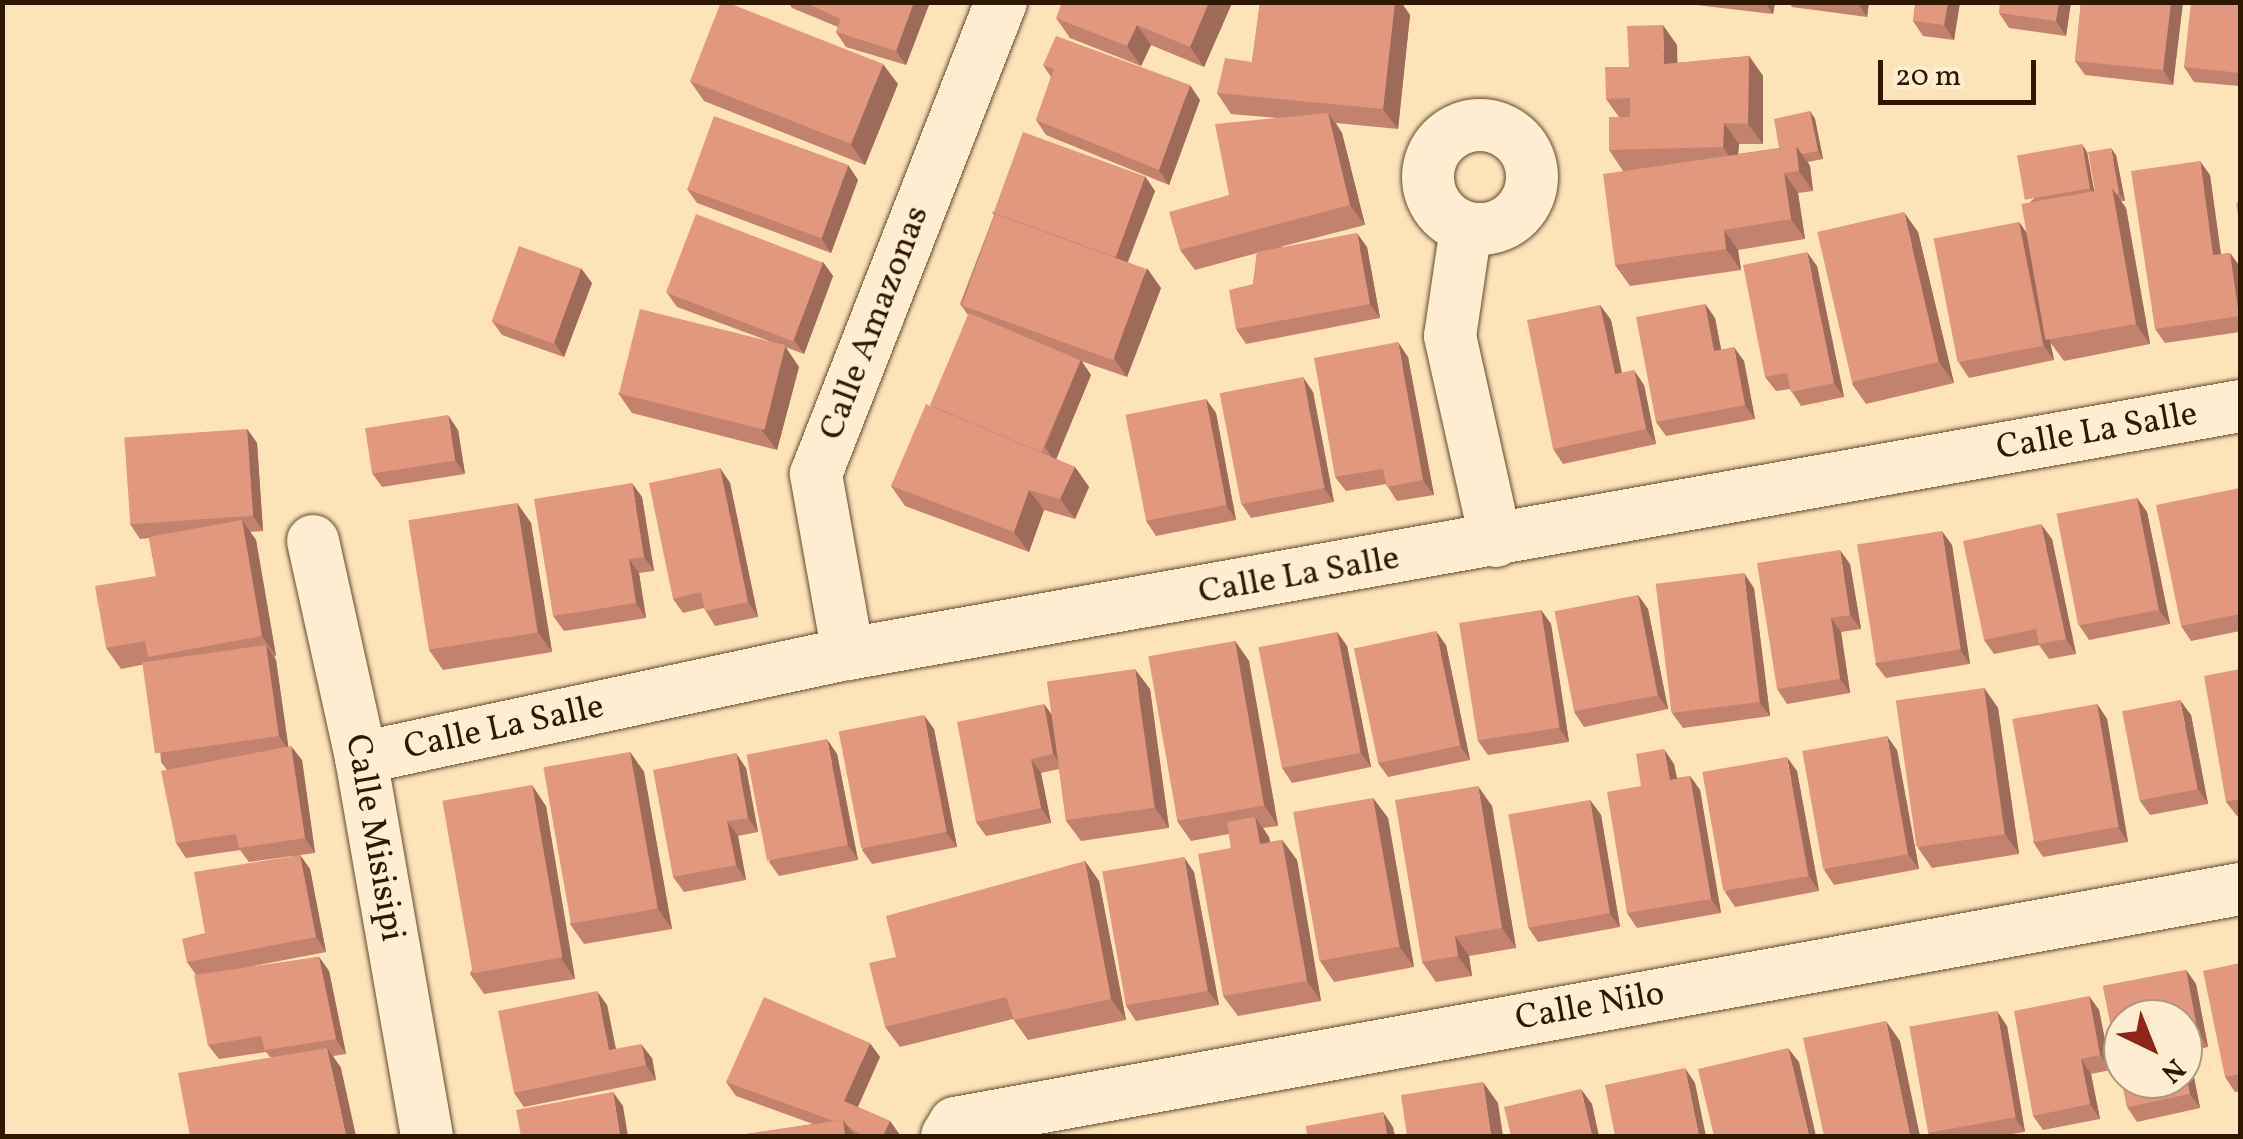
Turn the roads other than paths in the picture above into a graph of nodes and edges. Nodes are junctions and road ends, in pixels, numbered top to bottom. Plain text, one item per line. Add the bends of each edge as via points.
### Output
1 (1002, 2) edge
2 (1466, 228) dead end
3 (2240, 406) edge
4 (313, 541) dead end
5 (1496, 541) junction
6 (848, 654) junction
7 (361, 758) junction
8 (2240, 889) edge
9 (427, 1136) edge
10 (947, 1136) edge

1 - 6 street, Calle Amazonas via 816,474
2 - 5 street via 1450,336
3 - 5 street, Calle La Salle
4 - 7 street, Calle Misisipi
5 - 6 street, Calle La Salle
6 - 7 street, Calle La Salle
7 - 9 street, Calle Misisipi
8 - 10 street, Calle Nilo via 956,1123

